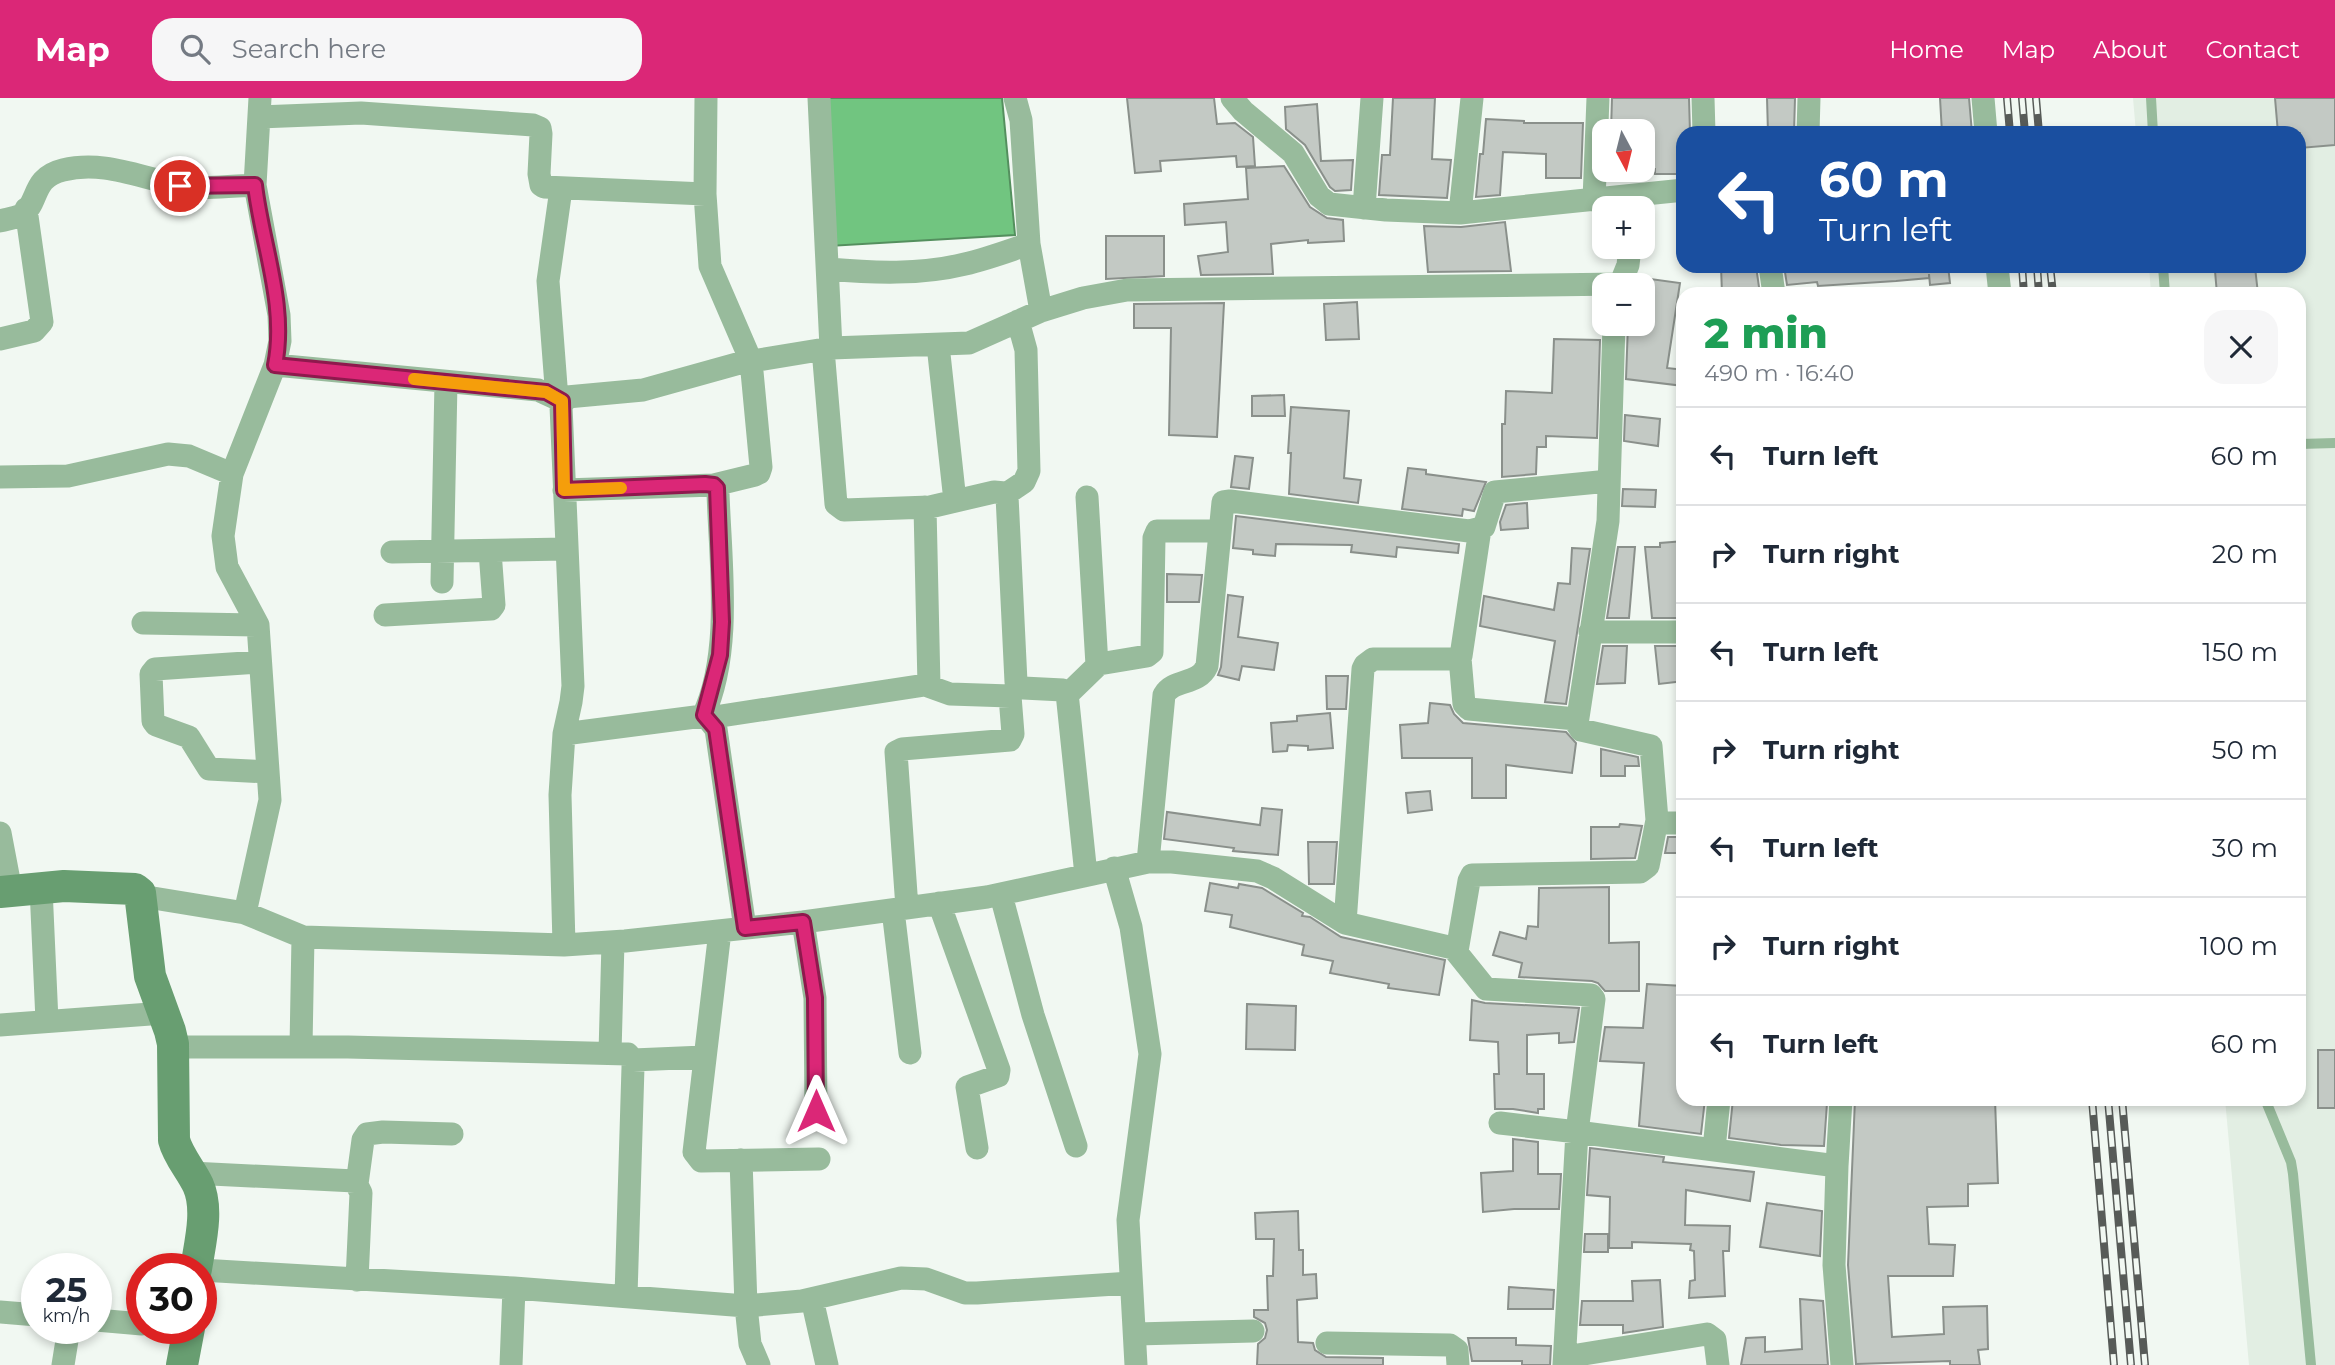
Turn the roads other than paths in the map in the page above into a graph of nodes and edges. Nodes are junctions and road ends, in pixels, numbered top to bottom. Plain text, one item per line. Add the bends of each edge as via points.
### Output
1 (706, 98) edge
2 (819, 98) edge
3 (1015, 98) edge
4 (1232, 98) edge
5 (1372, 98) edge
6 (1472, 98) edge
7 (1598, 98) edge
8 (1703, 98) edge
9 (1809, 98) edge
10 (1983, 98) edge
11 (2151, 98) edge
12 (260, 107) edge
13 (1704, 126) edge
14 (1808, 126) edge
15 (1985, 126) edge
16 (2153, 126) edge
17 (255, 185) junction
18 (561, 189) junction
19 (1676, 192) edge
20 (705, 194) junction
21 (1594, 196) edge
22 (1655, 197) edge
23 (1592, 200) edge
24 (1364, 208) junction
25 (26, 209) junction
26 (1460, 213) junction
27 (0, 221) edge
28 (1028, 244) junction
29 (828, 269) junction
30 (1592, 285) edge
31 (1041, 311) junction
32 (1017, 321) junction
33 (1614, 336) edge
34 (0, 339) edge
35 (938, 345) junction
36 (827, 348) junction
37 (751, 361) junction
38 (275, 365) junction
39 (446, 382) junction
40 (560, 400) junction
41 (2335, 443) edge
42 (2306, 444) edge
43 (232, 474) junction
44 (0, 477) edge
45 (1609, 481) junction
46 (714, 485) junction
47 (564, 490) junction
48 (1006, 494) junction
49 (1087, 497) dead end
50 (955, 501) junction
51 (925, 507) junction
52 (1480, 529) junction
53 (1220, 530) junction
54 (566, 549) junction
55 (443, 551) junction
56 (490, 551) junction
57 (392, 552) dead end
58 (442, 582) dead end
59 (385, 615) dead end
60 (143, 623) dead end
61 (258, 625) junction
62 (1590, 632) junction
63 (1676, 632) edge
64 (1460, 658) junction
65 (260, 662) junction
66 (1097, 665) junction
67 (929, 685) junction
68 (1067, 695) junction
69 (706, 716) junction
70 (1576, 719) junction
71 (564, 734) junction
72 (268, 772) junction
73 (1657, 820) junction
74 (1676, 823) edge
75 (0, 833) edge
76 (1148, 862) junction
77 (1114, 868) junction
78 (1086, 875) junction
79 (17, 890) edge
80 (1000, 895) junction
81 (141, 896) junction
82 (939, 903) junction
83 (900, 909) junction
84 (245, 913) junction
85 (803, 922) junction
86 (1345, 923) junction
87 (745, 928) junction
88 (720, 931) junction
89 (303, 937) junction
90 (612, 943) junction
91 (564, 945) junction
92 (1457, 951) junction
93 (164, 1013) junction
94 (47, 1021) junction
95 (0, 1025) edge
96 (173, 1046) junction
97 (301, 1047) junction
98 (610, 1053) junction
99 (910, 1053) dead end
100 (704, 1057) junction
101 (633, 1059) junction
102 (1718, 1106) edge
103 (1841, 1106) edge
104 (2268, 1106) edge
105 (816, 1111) dead end
106 (1500, 1123) dead end
107 (1577, 1132) junction
108 (452, 1134) dead end
109 (1076, 1146) dead end
110 (977, 1148) dead end
111 (1714, 1149) junction
112 (819, 1159) dead end
113 (741, 1160) junction
114 (1837, 1166) junction
115 (191, 1173) junction
116 (357, 1184) junction
117 (200, 1253) edge
118 (217, 1270) edge
119 (357, 1280) junction
120 (1132, 1283) junction
121 (514, 1288) junction
122 (626, 1296) junction
123 (812, 1299) junction
124 (746, 1306) junction
125 (0, 1312) edge
126 (21, 1314) edge
127 (1253, 1331) dead end
128 (1136, 1334) junction
129 (1327, 1343) dead end
130 (66, 1344) edge
131 (185, 1344) edge
132 (1565, 1361) edge
133 (62, 1365) edge
134 (182, 1365) edge
135 (511, 1365) edge
136 (759, 1365) edge
137 (827, 1365) edge
138 (1136, 1365) edge
139 (1458, 1365) edge
140 (1718, 1365) edge
141 (1842, 1365) edge
142 (2311, 1365) edge

1 - 20 street
2 - 29 street
3 - 28 street via 1021,120
4 - 24 street via 1293,153 1324,201
5 - 24 street
6 - 26 street
7 - 21 street
8 - 13 street
9 - 14 street
10 - 15 street
11 - 16 lane
12 - 17 street
12 - 18 street via 533,125 541,134 541,185
17 - 25 street via 186,186 87,166 50,174
17 - 38 street via 279,315
18 - 20 street
18 - 40 street via 548,281
19 - 22 street
20 - 37 street via 710,266
23 - 26 street
24 - 26 street
25 - 27 street
25 - 34 street via 42,322 34,331
28 - 29 street via 964,265 919,271
28 - 31 street
29 - 36 street
30 - 31 street via 1126,290
31 - 32 street
32 - 35 street via 969,342
32 - 48 street via 1026,351 1029,471 1026,480
33 - 45 street
35 - 36 street
35 - 50 street
36 - 37 street
36 - 51 street via 836,504 844,510
37 - 40 street via 643,390
37 - 46 street via 761,471
38 - 39 street
38 - 43 street
39 - 40 street via 538,390
39 - 55 street
40 - 47 street
41 - 42 lane
43 - 44 street via 189,456 168,454 68,476
43 - 61 street via 223,536 227,567
45 - 52 street via 1496,492 1486,524
45 - 62 street via 1606,533
46 - 47 street
46 - 69 street via 718,492 722,622 719,664
47 - 54 street
48 - 50 street
48 - 68 street via 1016,682 1023,688 1063,690
49 - 66 street
50 - 51 street
51 - 67 street
52 - 53 street via 1230,501 1223,502
52 - 64 street
53 - 66 street via 1157,531 1152,652
53 - 76 street via 1207,666 1202,676 1169,688 1164,695
54 - 56 street
54 - 71 street via 572,695
55 - 56 street
55 - 57 street
55 - 58 street
56 - 59 street via 491,609
60 - 61 street
61 - 65 street
62 - 63 street
62 - 70 street
64 - 70 street via 1464,704 1469,709
64 - 86 street via 1373,659 1365,665
65 - 72 street
65 - 72 street via 155,669 151,674 153,721 189,737 209,769
66 - 68 street
67 - 69 street
67 - 83 street via 956,694 1010,695 1013,734 1005,742 896,752
68 - 78 street
69 - 71 street
69 - 87 street via 717,734
70 - 73 street via 1581,730 1651,746
71 - 91 street via 560,794
72 - 84 street via 270,800
73 - 74 street
73 - 92 street via 1648,866 1640,872 1472,875
75 - 79 street
76 - 77 street
76 - 86 street via 1257,871
77 - 78 street
77 - 120 street via 1131,927 1150,1054 1128,1220
78 - 80 street
79 - 81 street via 64,886 135,889
79 - 94 street
80 - 82 street
80 - 109 street
81 - 84 street
81 - 93 street via 149,976
82 - 83 street
82 - 110 street via 999,1070 998,1076 967,1087
83 - 85 street
83 - 99 street
84 - 89 street
85 - 87 street
85 - 105 street via 815,998
86 - 92 street
87 - 88 street
88 - 90 street
88 - 100 street
89 - 91 street
89 - 97 street
90 - 91 street
90 - 98 street
92 - 107 street via 1486,989 1593,996
93 - 94 street
93 - 96 street
94 - 95 street
96 - 97 street
96 - 115 street via 174,1140
97 - 98 street
98 - 101 street via 625,1053
100 - 101 street
100 - 113 street via 694,1152 701,1161
101 - 122 street
102 - 111 street
103 - 114 street
104 - 142 lane via 2291,1161
106 - 107 street
107 - 111 street
107 - 132 street
108 - 116 street via 367,1134
111 - 114 street
112 - 113 street
113 - 124 street
114 - 141 street via 1834,1265
115 - 116 street via 341,1179
115 - 117 street via 202,1208
116 - 119 street via 361,1193
118 - 119 street
119 - 121 street
120 - 123 street via 965,1293 926,1279 901,1278
120 - 128 street
121 - 122 street
121 - 135 street
122 - 124 street
123 - 124 street
123 - 137 street
124 - 136 street via 750,1344
125 - 126 street
127 - 128 street
128 - 138 street
129 - 139 street via 1450,1345 1457,1350
130 - 133 street
131 - 134 street
132 - 140 street via 1707,1334 1715,1340

